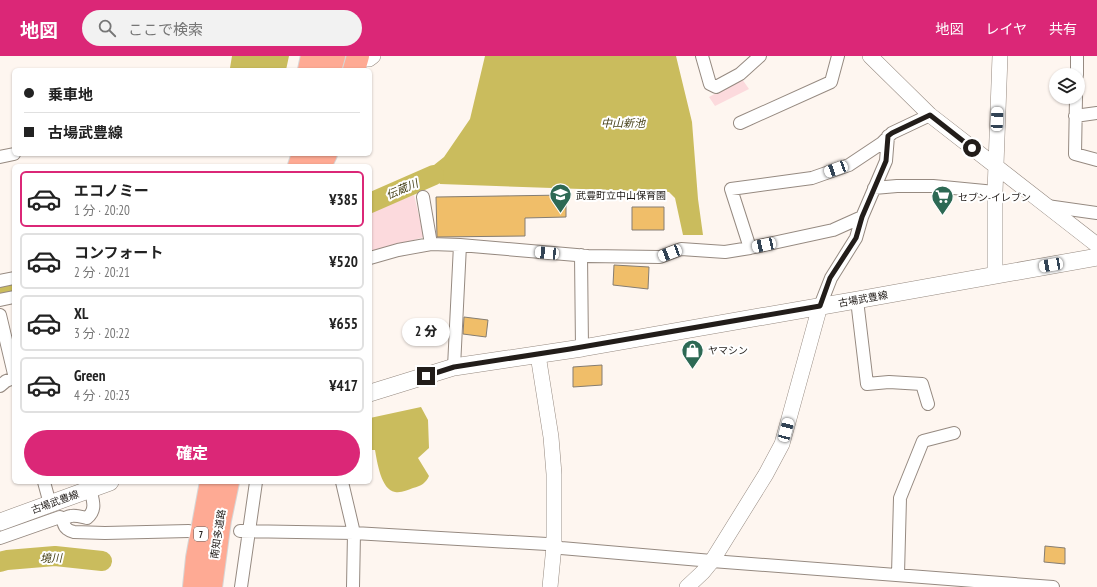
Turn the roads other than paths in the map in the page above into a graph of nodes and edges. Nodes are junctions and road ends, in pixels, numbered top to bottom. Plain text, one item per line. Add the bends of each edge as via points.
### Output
1 (312, 56) edge
2 (334, 56) edge
3 (702, 56) edge
4 (760, 56) edge
5 (838, 56) edge
6 (870, 56) edge
7 (1000, 56) edge
8 (1077, 56) edge
9 (361, 59) edge
10 (309, 68) edge
11 (331, 68) edge
12 (350, 68) edge
13 (1076, 68) edge
14 (1076, 104) edge
15 (1097, 114) edge
16 (930, 115) junction
17 (1075, 116) junction
18 (740, 123) dead end
19 (888, 136) junction
20 (12, 154) edge
21 (0, 157) edge
22 (1097, 160) edge
23 (996, 166) junction
24 (874, 188) junction
25 (995, 192) junction
26 (422, 198) dead end
27 (1045, 206) junction
28 (1097, 213) edge
29 (862, 217) junction
30 (431, 244) junction
31 (1097, 245) edge
32 (460, 246) junction
33 (750, 248) junction
34 (582, 255) junction
35 (372, 257) edge
36 (1097, 257) edge
37 (995, 275) junction
38 (12, 278) edge
39 (0, 281) edge
40 (12, 297) edge
41 (0, 300) edge
42 (858, 300) junction
43 (820, 306) junction
44 (0, 315) edge
45 (582, 348) junction
46 (538, 354) junction
47 (12, 366) edge
48 (454, 367) junction
49 (12, 379) edge
50 (0, 386) edge
51 (372, 392) edge
52 (928, 404) dead end
53 (954, 433) dead end
54 (45, 484) edge
55 (105, 484) edge
56 (211, 484) edge
57 (228, 484) edge
58 (256, 484) edge
59 (342, 484) edge
60 (90, 490) junction
61 (50, 504) junction
62 (65, 519) junction
63 (0, 522) edge
64 (189, 531) dead end
65 (245, 531) junction
66 (354, 533) junction
67 (0, 538) edge
68 (554, 546) junction
69 (712, 561) junction
70 (898, 574) junction
71 (923, 582) edge
72 (194, 587) edge
73 (211, 587) edge
74 (241, 587) edge
75 (353, 587) edge
76 (550, 587) edge
77 (687, 587) edge
78 (1053, 587) edge

1 - 10 highway
2 - 11 highway
3 - 4 street via 710,84 716,87 740,74
5 - 18 street via 831,82
6 - 16 street
7 - 23 street
8 - 13 street
9 - 12 highway
14 - 17 street
15 - 17 street
16 - 19 street
16 - 23 street
17 - 22 street via 1075,154
19 - 24 street via 886,161
19 - 33 street via 882,143 849,165 812,178 731,189
20 - 21 street
23 - 25 street
23 - 27 street
24 - 25 street via 933,186
24 - 29 street
25 - 37 street
26 - 30 street
27 - 28 street
27 - 31 street
29 - 33 street via 833,230
29 - 43 street via 856,238 830,278
30 - 32 street
30 - 35 street
32 - 34 street
32 - 48 street
33 - 34 street via 725,252 681,249 660,257
34 - 45 street
36 - 37 main road, 古場武豊線
37 - 42 main road, 古場武豊線
38 - 39 street
40 - 41 street
42 - 43 main road, 古場武豊線
42 - 52 street via 867,384 922,384
43 - 45 main road, 古場武豊線
43 - 69 street via 782,444
44 - 47 street
45 - 46 main road, 古場武豊線
46 - 48 main road, 古場武豊線
46 - 68 street via 552,437
48 - 51 main road, 古場武豊線
49 - 50 street
53 - 70 street via 923,441 900,498
54 - 61 street
55 - 60 main road, 古場武豊線
56 - 72 highway, 南知多道路 / 7
57 - 73 highway, 南知多道路 / 7
58 - 65 street
59 - 66 street
60 - 61 main road, 古場武豊線
60 - 62 street via 94,504 90,515 87,518 73,515
61 - 63 main road, 古場武豊線
62 - 64 street via 66,530 74,532
62 - 67 street via 60,517
65 - 66 street
65 - 74 street
66 - 68 street
66 - 75 street
68 - 69 street
68 - 76 street
69 - 70 street
69 - 77 street
70 - 71 street
71 - 78 street

